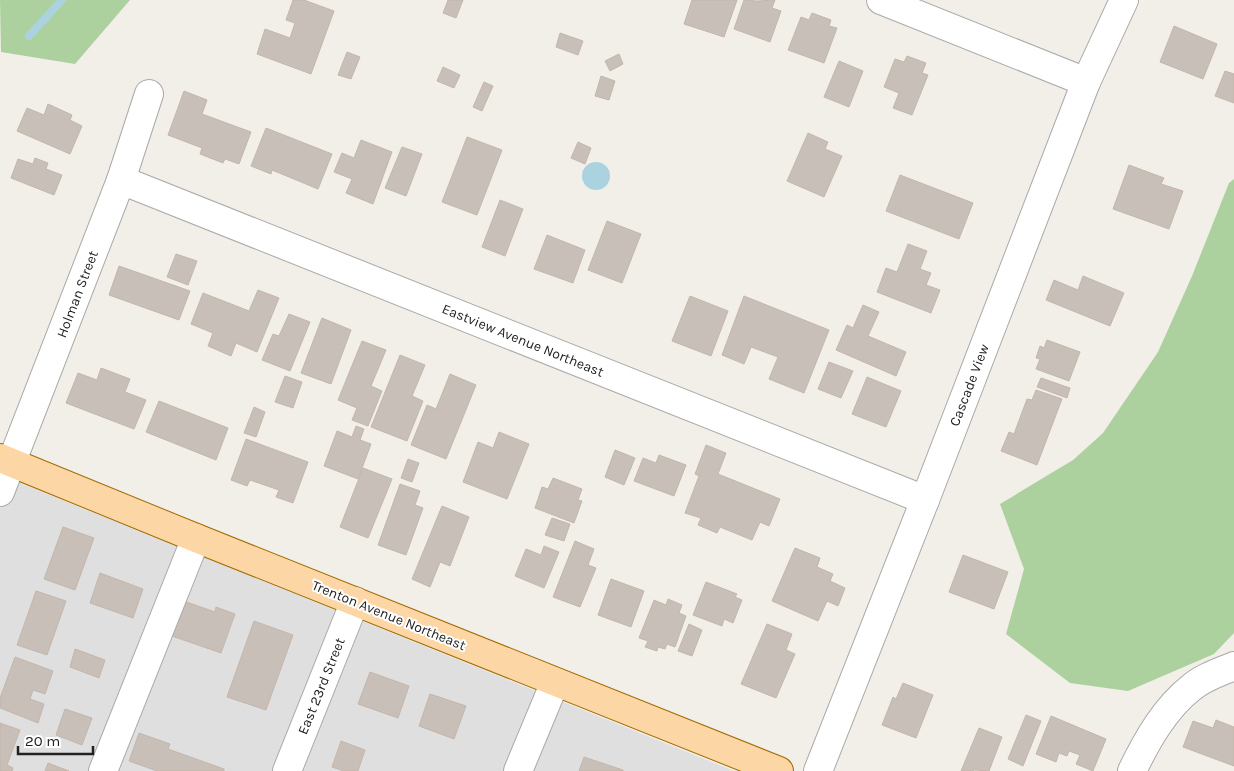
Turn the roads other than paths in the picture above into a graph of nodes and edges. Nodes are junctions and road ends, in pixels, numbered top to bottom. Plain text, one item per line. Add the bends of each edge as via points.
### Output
1 (881, 0) edge
2 (1124, 0) edge
3 (1086, 82) junction
4 (149, 94) dead end
5 (121, 180) junction
6 (6, 460) edge
7 (0, 492) edge
8 (925, 500) junction
9 (196, 538) junction
10 (355, 601) junction
11 (1234, 666) edge
12 (555, 682) junction
13 (103, 771) edge
14 (287, 771) edge
15 (518, 771) edge
16 (779, 771) edge
17 (818, 771) edge
18 (1132, 771) edge

1 - 3 street
2 - 3 street, Cascade View
3 - 8 street, Cascade View
4 - 5 street, Holman Street
5 - 6 street, Holman Street
5 - 8 street, Eastview Avenue Northeast
6 - 7 street, Holman Street
6 - 9 main road, Trenton Avenue Northeast
8 - 17 street, Cascade View
9 - 10 main road, Trenton Avenue Northeast
9 - 13 street
10 - 12 main road, Trenton Avenue Northeast
10 - 14 street, East 23rd Street
11 - 18 street via 1193,686 1176,701
12 - 15 street
12 - 16 main road, Trenton Avenue Northeast

